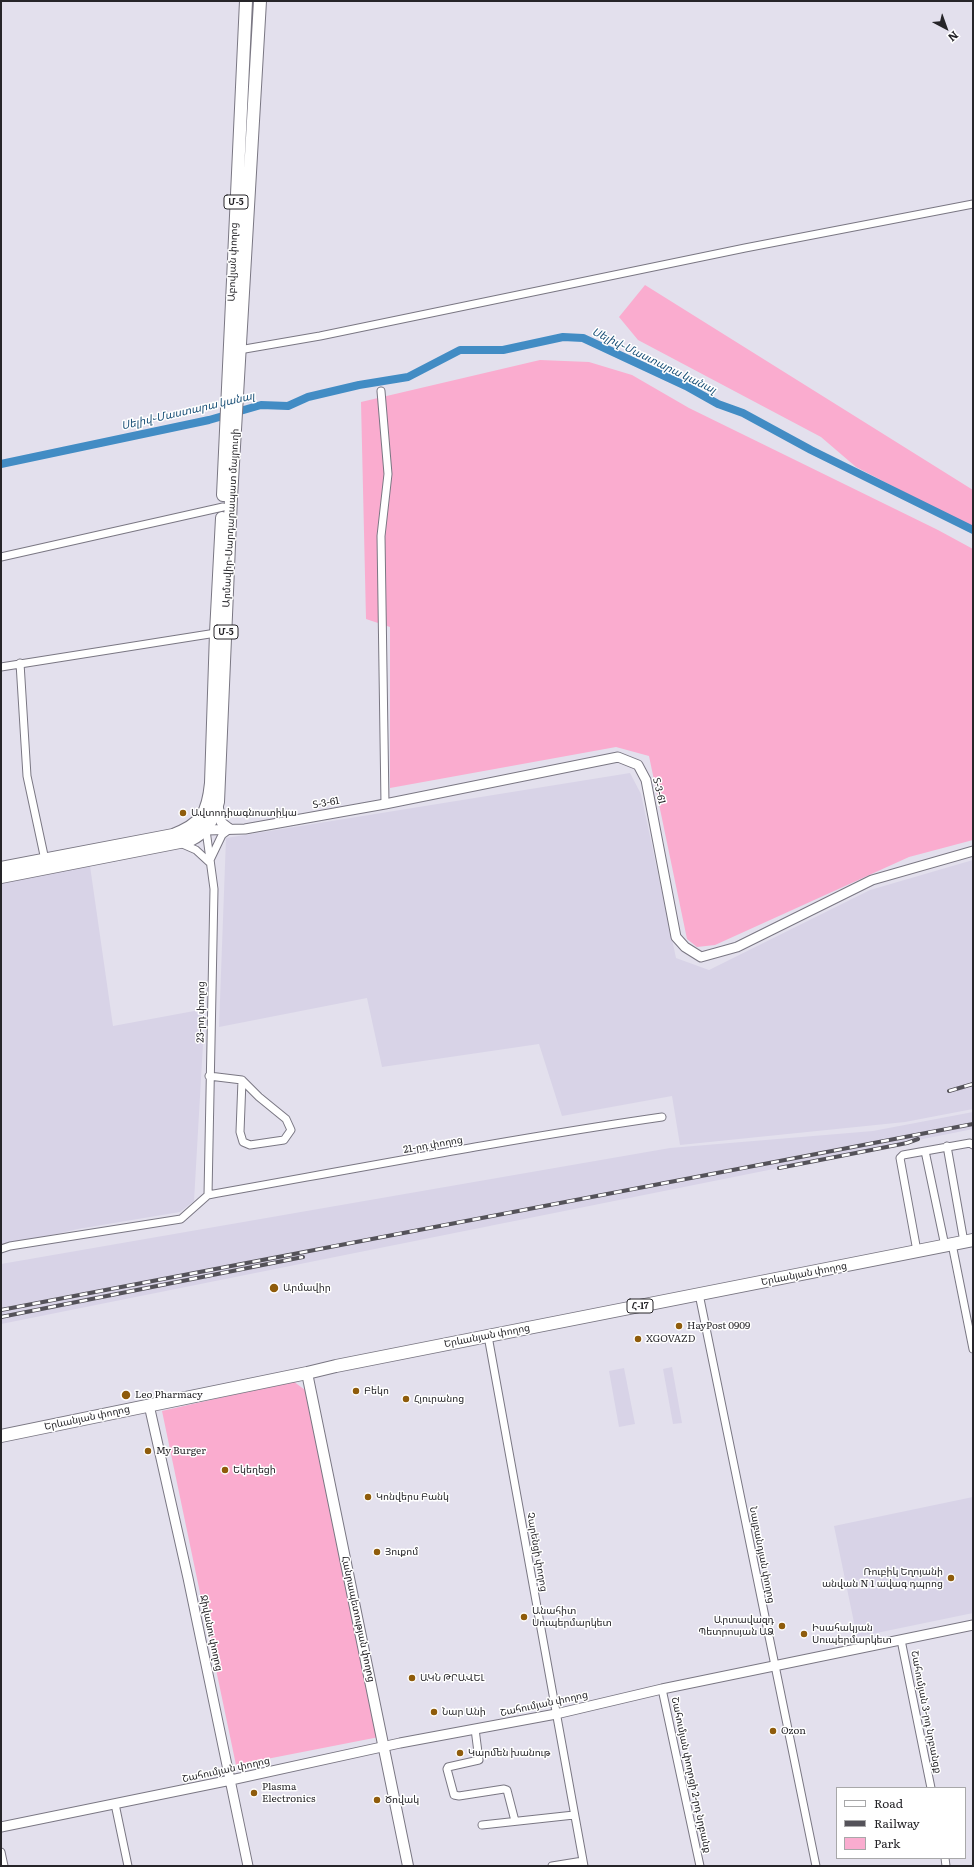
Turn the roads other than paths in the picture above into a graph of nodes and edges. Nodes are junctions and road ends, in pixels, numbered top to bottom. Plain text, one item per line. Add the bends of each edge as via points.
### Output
1 (246, 1) edge
2 (260, 1) edge
3 (973, 204) edge
4 (236, 319) junction
5 (239, 350) junction
6 (381, 391) dead end
7 (232, 401) junction
8 (230, 431) junction
9 (223, 507) junction
10 (1, 557) edge
11 (216, 634) junction
12 (20, 663) junction
13 (1, 667) edge
14 (218, 803) junction
15 (385, 804) junction
16 (201, 826) junction
17 (230, 829) junction
18 (179, 843) junction
19 (973, 851) edge
20 (45, 860) junction
21 (209, 862) junction
22 (1, 868) edge
23 (1, 878) edge
24 (209, 1076) junction
25 (242, 1080) junction
26 (662, 1117) dead end
27 (973, 1145) edge
28 (947, 1146) junction
29 (925, 1151) junction
30 (208, 1195) junction
31 (959, 1243) edge
32 (1, 1249) edge
33 (917, 1251) junction
34 (699, 1294) junction
35 (488, 1336) junction
36 (972, 1340) edge
37 (973, 1349) edge
38 (308, 1373) junction
39 (149, 1405) junction
40 (1, 1436) edge
41 (973, 1625) edge
42 (901, 1640) junction
43 (774, 1665) junction
44 (662, 1689) junction
45 (556, 1714) junction
46 (475, 1729) junction
47 (384, 1747) junction
48 (230, 1780) junction
49 (931, 1787) edge
50 (115, 1804) junction
51 (574, 1815) junction
52 (515, 1821) junction
53 (482, 1825) dead end
54 (1, 1827) edge
55 (1, 1852) edge
56 (583, 1864) edge
57 (4, 1866) edge
58 (128, 1866) edge
59 (248, 1866) edge
60 (408, 1866) edge
61 (552, 1866) edge
62 (700, 1866) edge
63 (816, 1866) edge

1 - 4 highway, Աբովյան փողոց / Մ-5
2 - 4 highway, Աբովյան փողոց / Մ-5
3 - 5 street via 745,248 320,336
4 - 5 highway, Աբովյան փողոց / Մ-5
4 - 7 highway, Աբովյան փողոց / Մ-5
5 - 7 highway, Աբովյան փողոց / Մ-5
6 - 15 street via 388,474 381,536
7 - 8 highway, Արմավիր-Սարդարապատ մայրուղի / Մ-5
8 - 9 highway, Արմավիր-Սարդարապատ մայրուղի / Մ-5
8 - 14 highway, Արմավիր-Սարդարապատ մայրուղի / Մ-5
9 - 10 street
9 - 11 highway, Արմավիր-Սարդարապատ մայրուղի / Մ-5
11 - 12 street
11 - 16 highway, Արմավիր-Սարդարապատ մայրուղի / Մ-5 via 211,783 209,801 201,818
12 - 13 street
12 - 20 street via 26,776
14 - 16 highway, Արմավիր-Սարդարապատ մայրուղի / Մ-5 via 215,814
14 - 17 street via 221,822
15 - 17 street, Տ-3-61 / Տ-3-61 via 245,829
15 - 19 street, Տ-3-61 / Տ-3-61 via 618,758 638,765 646,780 676,937 685,947 701,957 737,947 872,880
16 - 17 street, Տ-3-61 / Տ-3-61
16 - 18 highway via 198,836
16 - 20 highway via 173,835
16 - 21 street, 23-րդ փողոց
17 - 21 street via 222,835
18 - 21 street via 196,850
18 - 23 highway
20 - 22 highway
21 - 24 street, 23-րդ փողոց via 214,889
24 - 25 street
24 - 30 street, 23-րդ փողոց
25 - 25 street via 286,1119 291,1130 284,1140 250,1145 243,1142 240,1132
26 - 30 street, 21-րդ փողոց via 548,1133 479,1148
27 - 28 street via 970,1143
28 - 29 street
28 - 31 street
29 - 31 street
29 - 33 street via 903,1155 900,1158
30 - 32 street via 181,1219
31 - 33 highway, Երևանյան փողոց / Հ-17
31 - 36 street
33 - 34 highway, Երևանյան փողոց / Հ-17
34 - 35 highway, Երևանյան փողոց / Հ-17
34 - 43 street, Նալբանդյան փողոց
35 - 38 highway, Երևանյան փողոց / Հ-17
35 - 45 street, Չարենցի փողոց
36 - 37 street
38 - 39 highway, Երևանյան փողոց / Հ-17
38 - 47 main road, Հանրապետության փողոց
39 - 40 highway, Երևանյան փողոց / Հ-17
39 - 48 street, Ջիվանու փողոց
41 - 42 street, Շահումյան փողոց
42 - 43 street, Շահումյան փողոց
42 - 49 street, Շահումյան 3-րդ նրբանցք
43 - 44 street, Շահումյան փողոց
43 - 63 street, Նալբանդյան փողոց
44 - 45 street, Շահումյան փողոց
44 - 62 street, Շահումյան փողոցի 2-րդ նրբանք
45 - 46 street, Շահումյան փողոց
45 - 51 street, Չարենցի փողոց
46 - 47 street, Շահումյան փողոց
46 - 52 street via 479,1760 447,1769 454,1795 507,1790
47 - 48 street, Շահումյան փողոց
47 - 60 main road, Հանրապետության փողոց
48 - 50 street, Շահումյան փողոց
48 - 59 street, Ջիվանու փողոց
50 - 54 street, Շահումյան փողոց
50 - 58 street
51 - 52 street
51 - 56 street, Չարենցի փողոց
52 - 53 street
55 - 57 street
56 - 61 street

